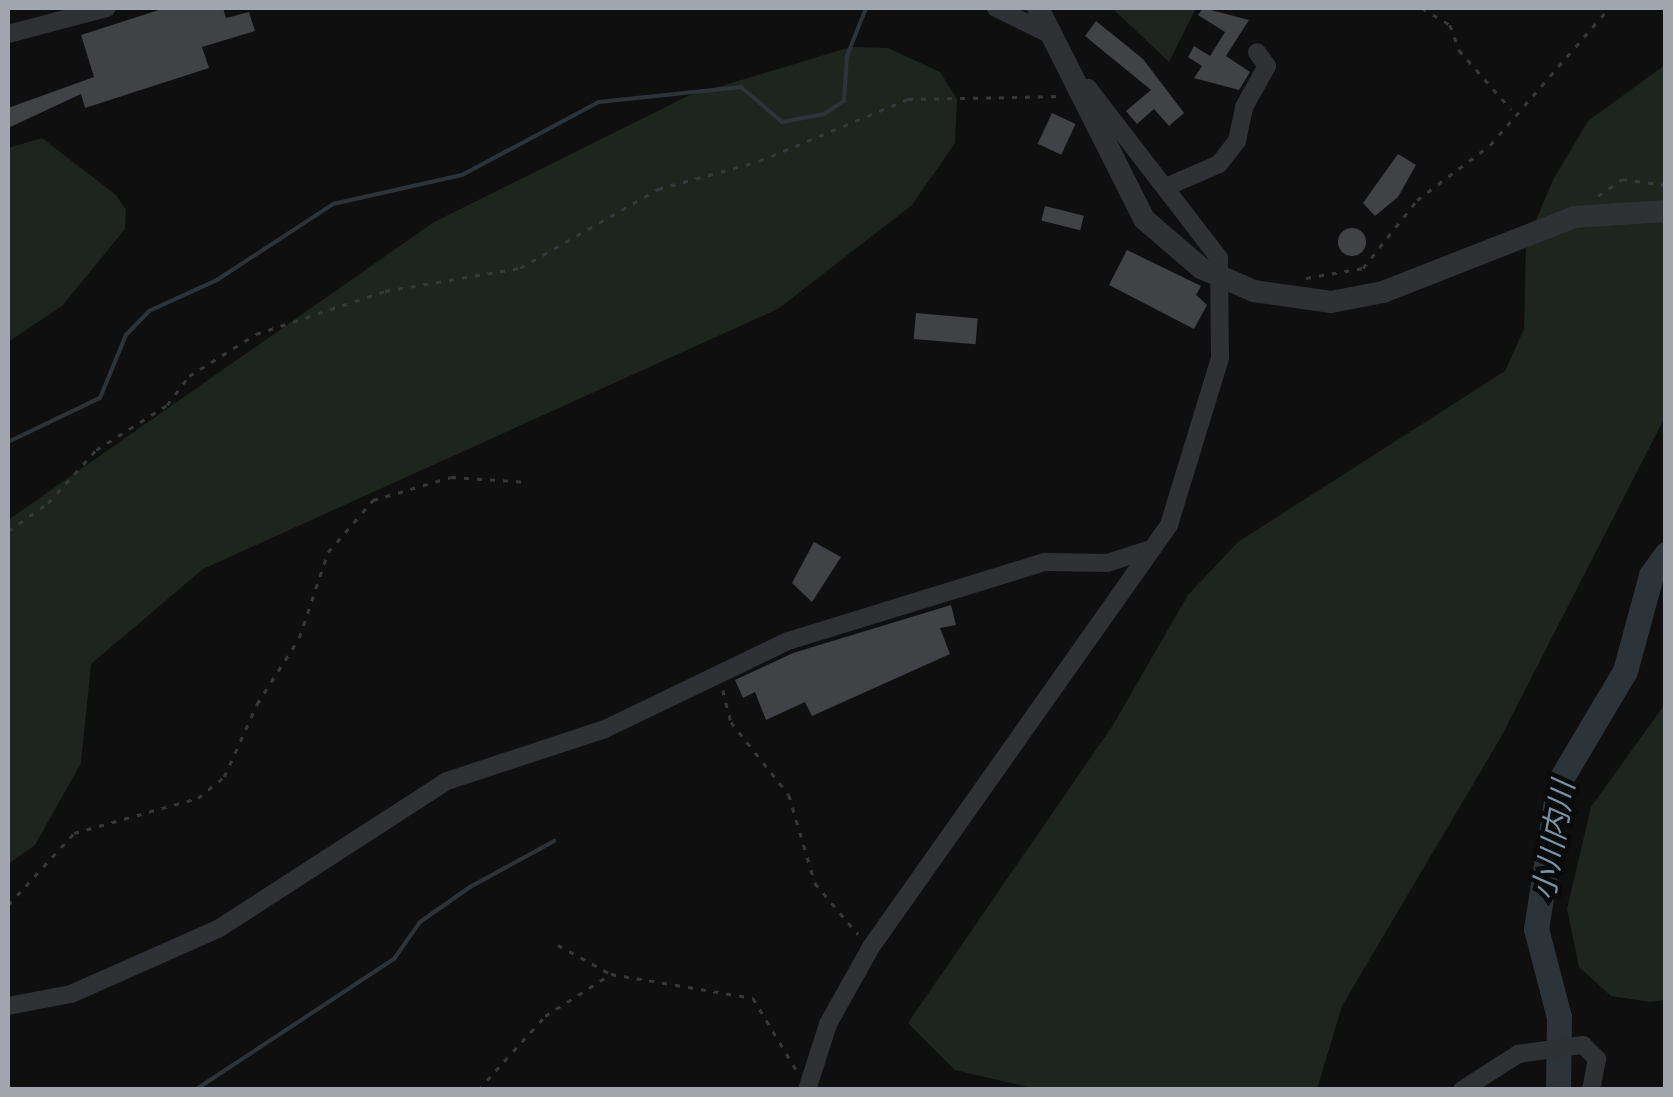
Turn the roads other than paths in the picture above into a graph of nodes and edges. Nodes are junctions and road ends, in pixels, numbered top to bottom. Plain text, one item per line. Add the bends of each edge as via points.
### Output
1 (107, 8) edge
2 (996, 8) edge
3 (1038, 8) edge
4 (8, 34) edge
5 (1051, 35) junction
6 (1257, 52) dead end
7 (1078, 93) junction
8 (1166, 187) junction
9 (1655, 209) edge
10 (1225, 281) junction
11 (1148, 550) junction
12 (8, 1006) edge
13 (809, 1084) edge
14 (1592, 1085) edge
15 (1462, 1090) edge

1 - 4 street
2 - 5 street
3 - 5 street
5 - 7 street
6 - 8 street via 1267,66 1237,142 1220,164
7 - 8 street via 1088,88
7 - 10 street via 1144,219
8 - 10 street via 1219,258
9 - 10 street via 1574,217 1383,292 1331,302
10 - 11 street via 1220,358 1183,494
11 - 12 street via 1107,563 1044,562 838,622 605,729 447,782 218,929 70,994
11 - 13 street via 871,947 828,1024
14 - 15 street via 1596,1059 1583,1045 1518,1054

